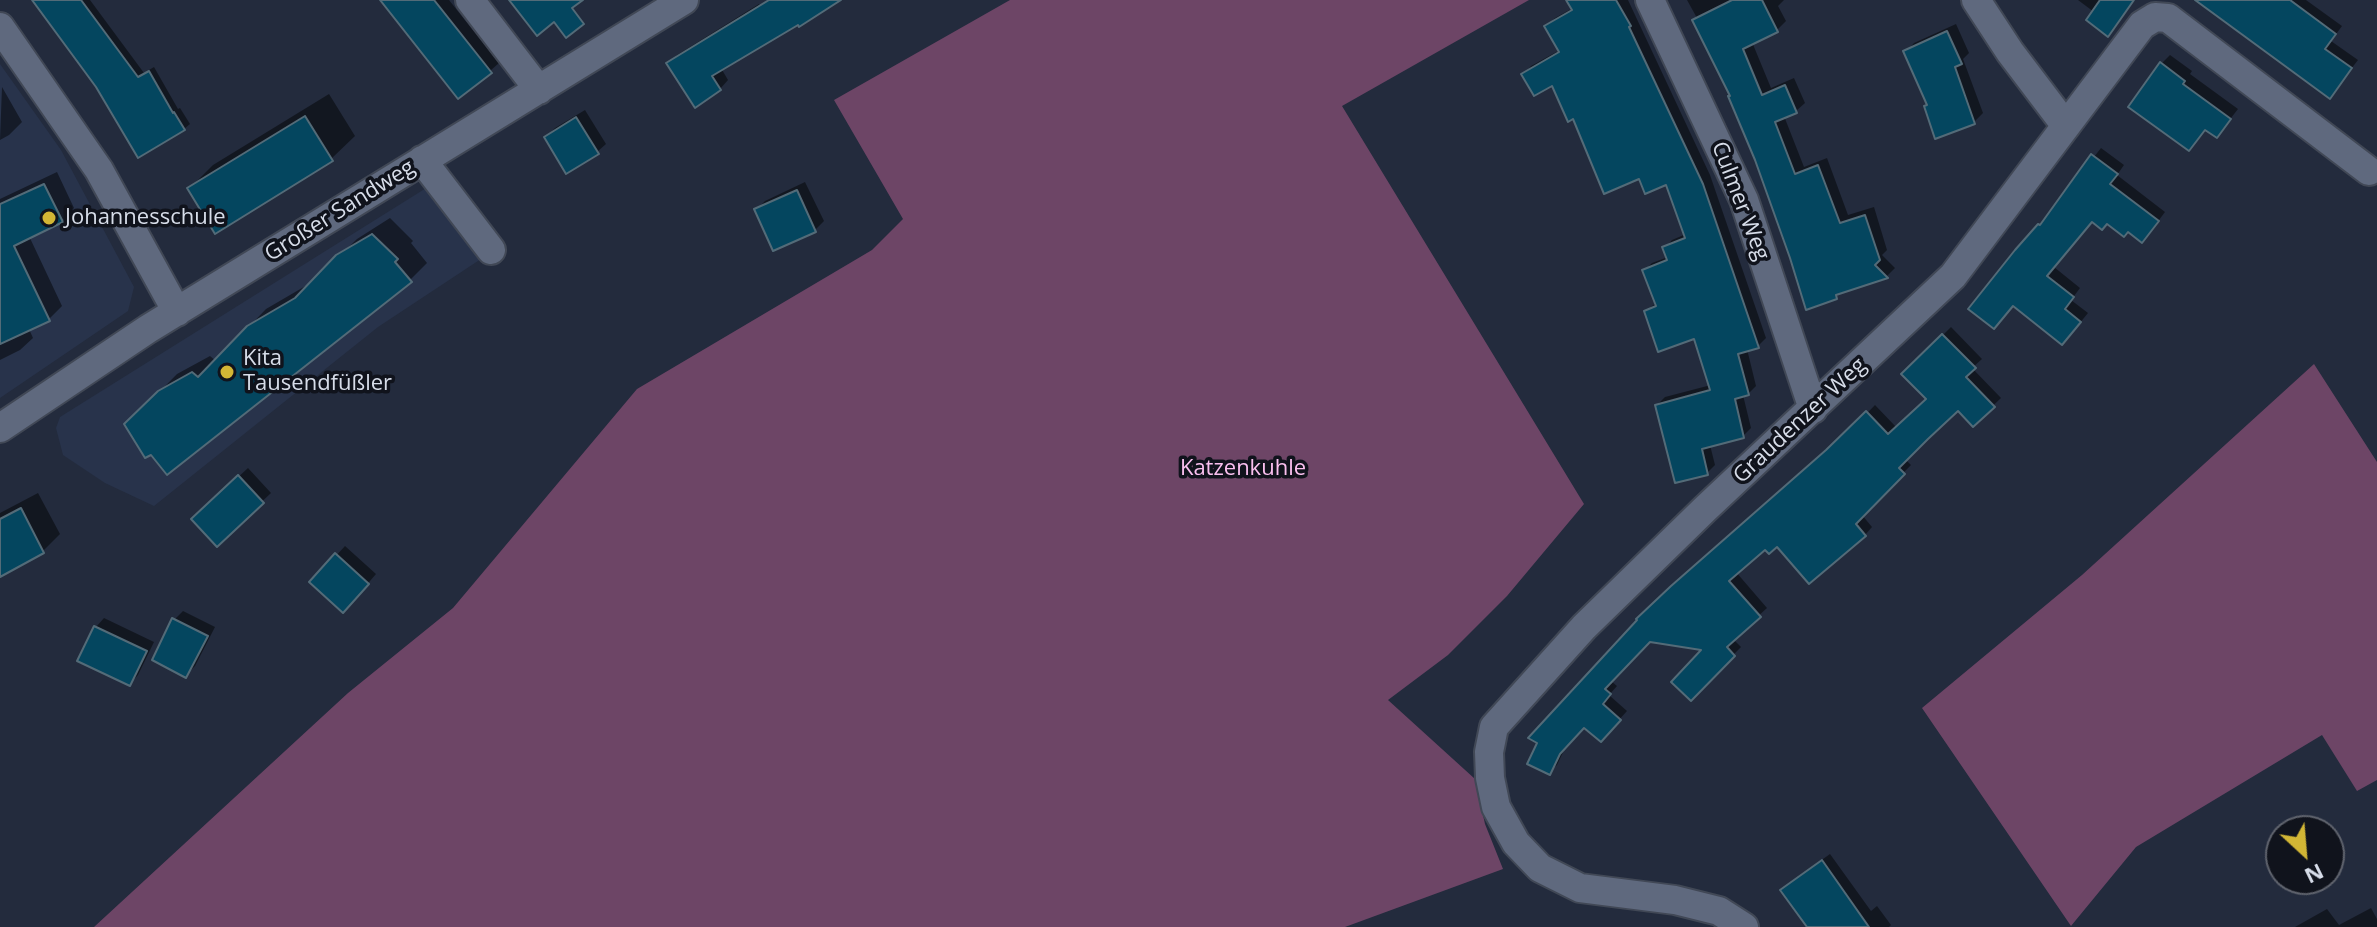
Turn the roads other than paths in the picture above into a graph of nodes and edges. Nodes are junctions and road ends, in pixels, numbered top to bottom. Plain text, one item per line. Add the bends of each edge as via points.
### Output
1 (470, 0) edge
2 (684, 0) edge
3 (1650, 0) edge
4 (1976, 0) edge
5 (0, 27) edge
6 (539, 90) junction
7 (2066, 126) junction
8 (422, 160) junction
9 (2369, 171) dead end
10 (491, 250) dead end
11 (177, 312) junction
12 (1813, 409) junction
13 (0, 428) edge
14 (1744, 927) edge

1 - 6 street
2 - 6 street, Großer Sandweg
3 - 12 street, Culmer Weg via 1744,200
4 - 7 street
5 - 11 street via 99,170
6 - 8 street, Großer Sandweg
7 - 9 street, Graudenzer Weg via 2142,25 2155,17 2168,18
7 - 12 street, Graudenzer Weg via 1953,276
8 - 10 street
8 - 11 street, Großer Sandweg
11 - 13 street, Großer Sandweg
12 - 14 street, Graudenzer Weg via 1584,627 1494,727 1489,752 1496,807 1516,843 1540,868 1580,888 1719,911

